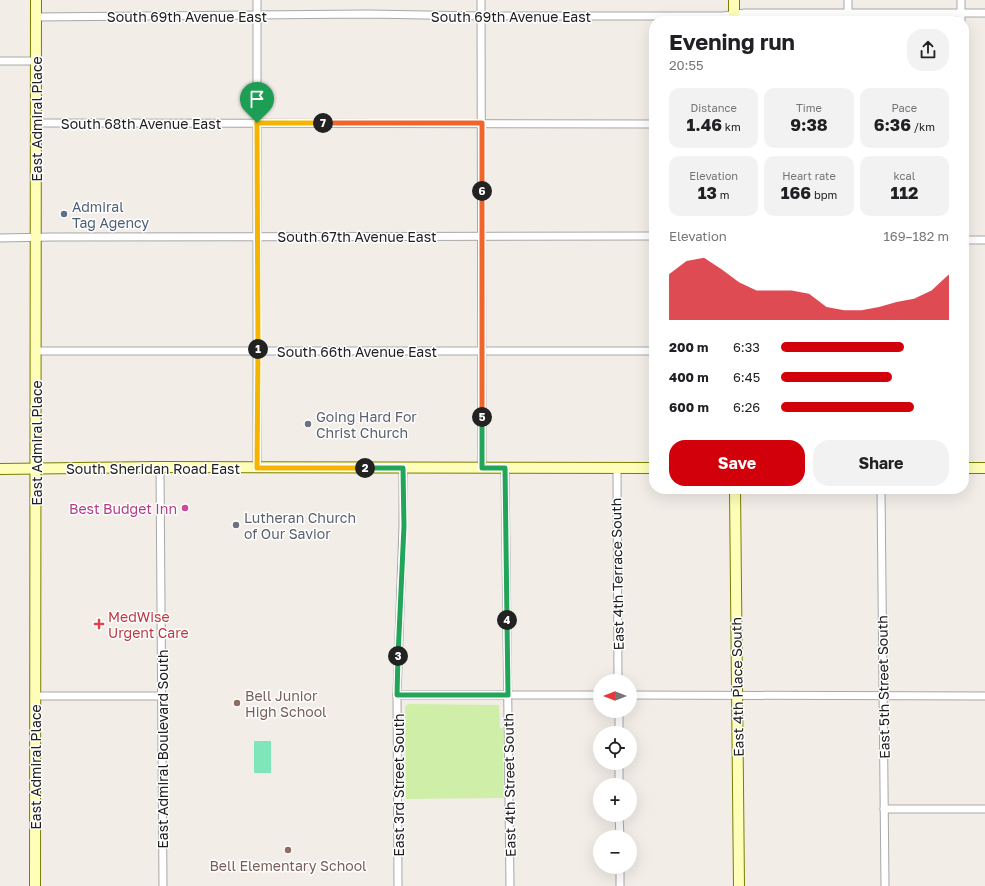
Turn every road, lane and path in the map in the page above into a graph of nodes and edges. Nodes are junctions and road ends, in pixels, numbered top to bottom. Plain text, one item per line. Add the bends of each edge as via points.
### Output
1 (36, 0) edge
2 (257, 0) edge
3 (481, 0) edge
4 (734, 0) edge
5 (848, 0) edge
6 (961, 0) edge
7 (848, 13) junction
8 (961, 13) junction
9 (985, 13) edge
10 (36, 16) junction
11 (257, 16) junction
12 (480, 16) junction
13 (649, 16) edge
14 (649, 16) edge
15 (723, 16) edge
16 (734, 16) edge
17 (738, 16) edge
18 (0, 61) edge
19 (36, 61) junction
20 (36, 123) junction
21 (257, 123) junction
22 (482, 123) junction
23 (649, 124) edge
24 (258, 236) junction
25 (649, 236) edge
26 (36, 237) junction
27 (482, 237) junction
28 (0, 238) edge
29 (969, 240) edge
30 (985, 240) edge
31 (258, 350) junction
32 (36, 351) junction
33 (482, 351) junction
34 (649, 351) edge
35 (160, 468) junction
36 (257, 468) junction
37 (403, 468) junction
38 (482, 468) junction
39 (505, 468) junction
40 (617, 468) junction
41 (649, 468) edge
42 (969, 468) edge
43 (985, 468) edge
44 (0, 469) edge
45 (36, 469) junction
46 (735, 494) edge
47 (881, 494) edge
48 (618, 674) edge
49 (397, 695) junction
50 (508, 695) junction
51 (35, 696) junction
52 (162, 696) junction
53 (593, 696) edge
54 (637, 696) edge
55 (737, 696) junction
56 (883, 696) junction
57 (985, 696) edge
58 (884, 809) junction
59 (985, 809) edge
60 (620, 874) edge
61 (35, 886) edge
62 (163, 886) edge
63 (398, 886) edge
64 (510, 886) edge
65 (620, 886) edge
66 (739, 886) edge
67 (885, 886) edge

1 - 10 main road, East Admiral Place
2 - 11 street
3 - 12 street
4 - 16 main road
5 - 7 street
6 - 8 street
7 - 8 street, South 69th Avenue East
7 - 17 street, South 69th Avenue East via 745,13
8 - 9 street, South 69th Avenue East
10 - 11 street, South 69th Avenue East
10 - 19 main road, East Admiral Place
11 - 12 street, South 69th Avenue East
11 - 21 street
12 - 13 street, South 69th Avenue East
12 - 22 street
14 - 15 street, South 69th Avenue East
18 - 19 street
19 - 20 main road, East Admiral Place
20 - 21 street, South 68th Avenue East
20 - 26 main road, East Admiral Place
21 - 22 street, South 68th Avenue East
21 - 24 street
22 - 23 street, South 68th Avenue East
22 - 27 street
24 - 26 street, South 67th Avenue East
24 - 27 street, South 67th Avenue East
24 - 31 street
25 - 27 street, South 67th Avenue East
26 - 28 street, South 67th Avenue East
26 - 32 main road, East Admiral Place
27 - 33 street
29 - 30 street
31 - 32 street, South 66th Avenue East
31 - 33 street, South 66th Avenue East
31 - 36 street
32 - 45 main road, East Admiral Place
33 - 34 street, South 66th Avenue East
33 - 38 street
35 - 36 main road, South Sheridan Road East
35 - 45 main road, South Sheridan Road East
35 - 52 street, East Admiral Boulevard South
36 - 37 main road, South Sheridan Road East
37 - 38 main road, South Sheridan Road East
37 - 49 street, East 3rd Street South via 404,526
38 - 39 main road, South Sheridan Road East
39 - 40 main road, South Sheridan Road East
39 - 50 street, East 4th Street South
40 - 41 main road, South Sheridan Road East
40 - 48 street, East 4th Terrace South
42 - 43 main road
44 - 45 main road, South Sheridan Road East
45 - 51 main road, East Admiral Place
46 - 55 main road, East 4th Place South
47 - 56 street, East 5th Street South
49 - 50 street
49 - 63 street, East 3rd Street South
50 - 53 street
50 - 64 street, East 4th Street South
51 - 52 street
51 - 61 main road, East Admiral Place
52 - 62 street, East Admiral Boulevard South
54 - 55 street
55 - 56 street
55 - 66 main road, East 4th Place South
56 - 57 street
56 - 58 street, East 5th Street South
58 - 59 street
58 - 67 street, East 5th Street South
60 - 65 street

